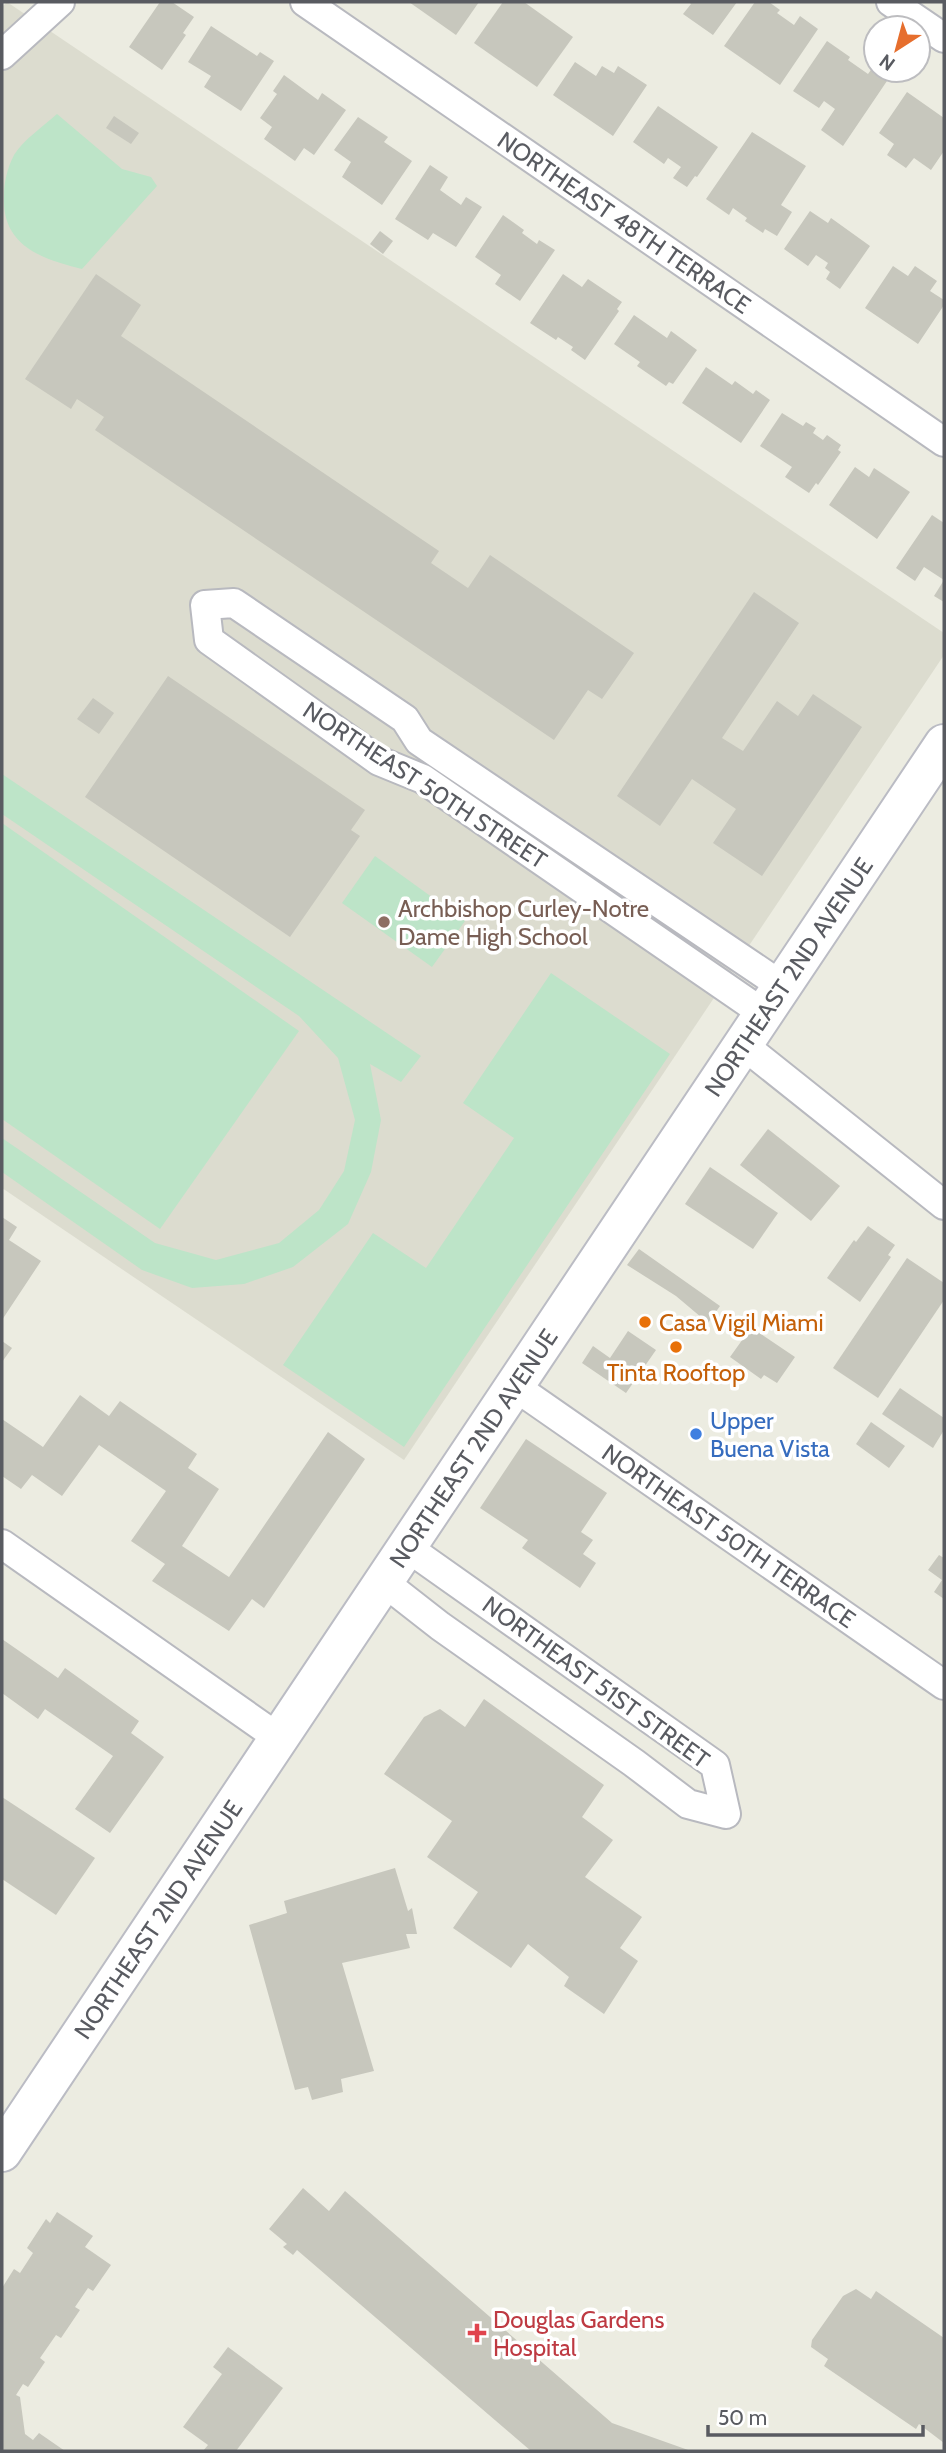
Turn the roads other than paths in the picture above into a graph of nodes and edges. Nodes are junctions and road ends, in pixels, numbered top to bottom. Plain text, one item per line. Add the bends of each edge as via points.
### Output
1 (60, 2) edge
2 (305, 2) edge
3 (891, 2) edge
4 (944, 38) edge
5 (2, 55) edge
6 (944, 442) edge
7 (944, 744) edge
8 (772, 999) junction
9 (743, 1044) junction
10 (944, 1205) edge
11 (514, 1386) junction
12 (2, 1544) edge
13 (408, 1548) junction
14 (385, 1583) junction
15 (944, 1685) edge
16 (661, 1726) junction
17 (279, 1739) junction
18 (634, 1763) junction
19 (2, 2152) edge

1 - 5 street
2 - 6 street, NORTHEAST 48TH TERRACE
3 - 4 street
7 - 8 main road, NORTHEAST 2ND AVENUE
8 - 8 street, NORTHEAST 50TH STREET via 419,741 405,719 234,603 205,605 209,640 379,761 424,779
8 - 9 main road, NORTHEAST 2ND AVENUE
9 - 10 street
9 - 11 main road, NORTHEAST 2ND AVENUE
11 - 13 main road, NORTHEAST 2ND AVENUE
11 - 15 street, NORTHEAST 50TH TERRACE
12 - 17 street
13 - 14 main road, NORTHEAST 2ND AVENUE
13 - 16 street, NORTHEAST 51ST STREET
14 - 17 main road, NORTHEAST 2ND AVENUE
14 - 18 street, NORTHEAST 51ST STREET
16 - 18 street
16 - 18 street, NORTHEAST 51ST STREET via 715,1765 726,1814 688,1804
17 - 19 main road, NORTHEAST 2ND AVENUE

